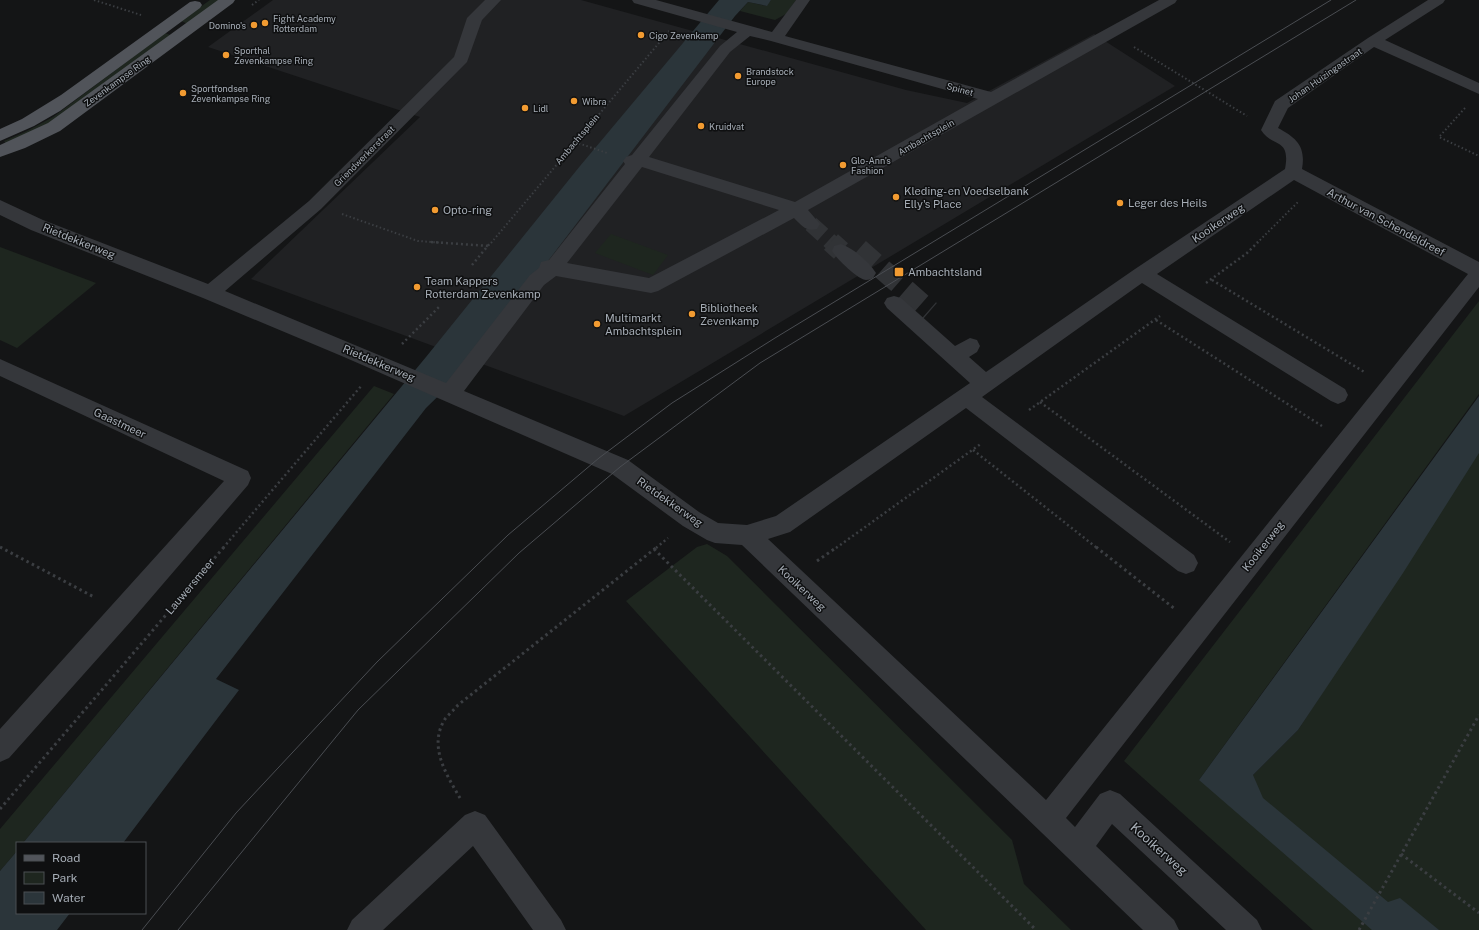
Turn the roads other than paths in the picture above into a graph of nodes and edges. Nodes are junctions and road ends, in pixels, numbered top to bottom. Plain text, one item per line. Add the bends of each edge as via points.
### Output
1 (202, 0) edge
2 (228, 0) edge
3 (494, 0) edge
4 (639, 0) edge
5 (803, 0) edge
6 (1170, 0) edge
7 (1438, 0) edge
8 (748, 30) junction
9 (776, 38) junction
10 (1373, 41) junction
11 (1478, 89) edge
12 (994, 98) junction
13 (0, 135) edge
14 (0, 151) edge
15 (636, 160) junction
16 (1293, 172) junction
17 (0, 206) edge
18 (808, 212) junction
19 (841, 251) tunnel mouth
20 (546, 272) junction
21 (1479, 272) edge
22 (866, 273) tunnel mouth
23 (1142, 274) junction
24 (210, 293) junction
25 (894, 303) dead end
26 (2, 370) edge
27 (985, 384) junction
28 (450, 394) junction
29 (1338, 395) dead end
30 (967, 397) junction
31 (747, 535) junction
32 (1186, 563) dead end
33 (0, 749) edge
34 (1048, 819) junction
35 (1077, 848) junction
36 (362, 930) edge
37 (551, 930) edge
38 (1164, 930) edge
39 (1248, 930) edge

1 - 13 main road, Zevenkampse Ring via 42,116
2 - 14 main road, Zevenkampse Ring via 54,127
3 - 24 street, Griendwerkerstraat via 475,18 461,59 315,205
4 - 8 street, Spinet
5 - 9 street
6 - 12 street
7 - 10 street, Johan Huizingastraat
8 - 9 street, Spinet
8 - 15 street via 725,49 652,144
9 - 12 street, Spinet
10 - 11 street
10 - 16 street, Johan Huizingastraat via 1281,106 1269,130 1289,141 1296,158
12 - 18 street, Ambachtsplein
15 - 18 street
15 - 20 street
16 - 21 street, Arthur van Schendeldreef
16 - 23 street, Kooikerweg
17 - 24 street, Rietdekkerweg via 37,225
18 - 20 street, Ambachtsplein via 651,286
19 - 22 street
20 - 28 street
21 - 34 street, Kooikerweg
23 - 27 street, Kooikerweg
23 - 29 street
24 - 28 street, Rietdekkerweg
25 - 27 street via 962,351
26 - 33 street, Gaastmeer via 240,478
27 - 30 street, Kooikerweg
28 - 31 street, Rietdekkerweg via 620,467 715,533
30 - 31 street, Kooikerweg via 782,525
30 - 32 street
31 - 34 street, Kooikerweg
34 - 35 street, Kooikerweg
35 - 38 street, Kooikerweg
35 - 39 street, Kooikerweg via 1110,804
36 - 37 street via 475,825

